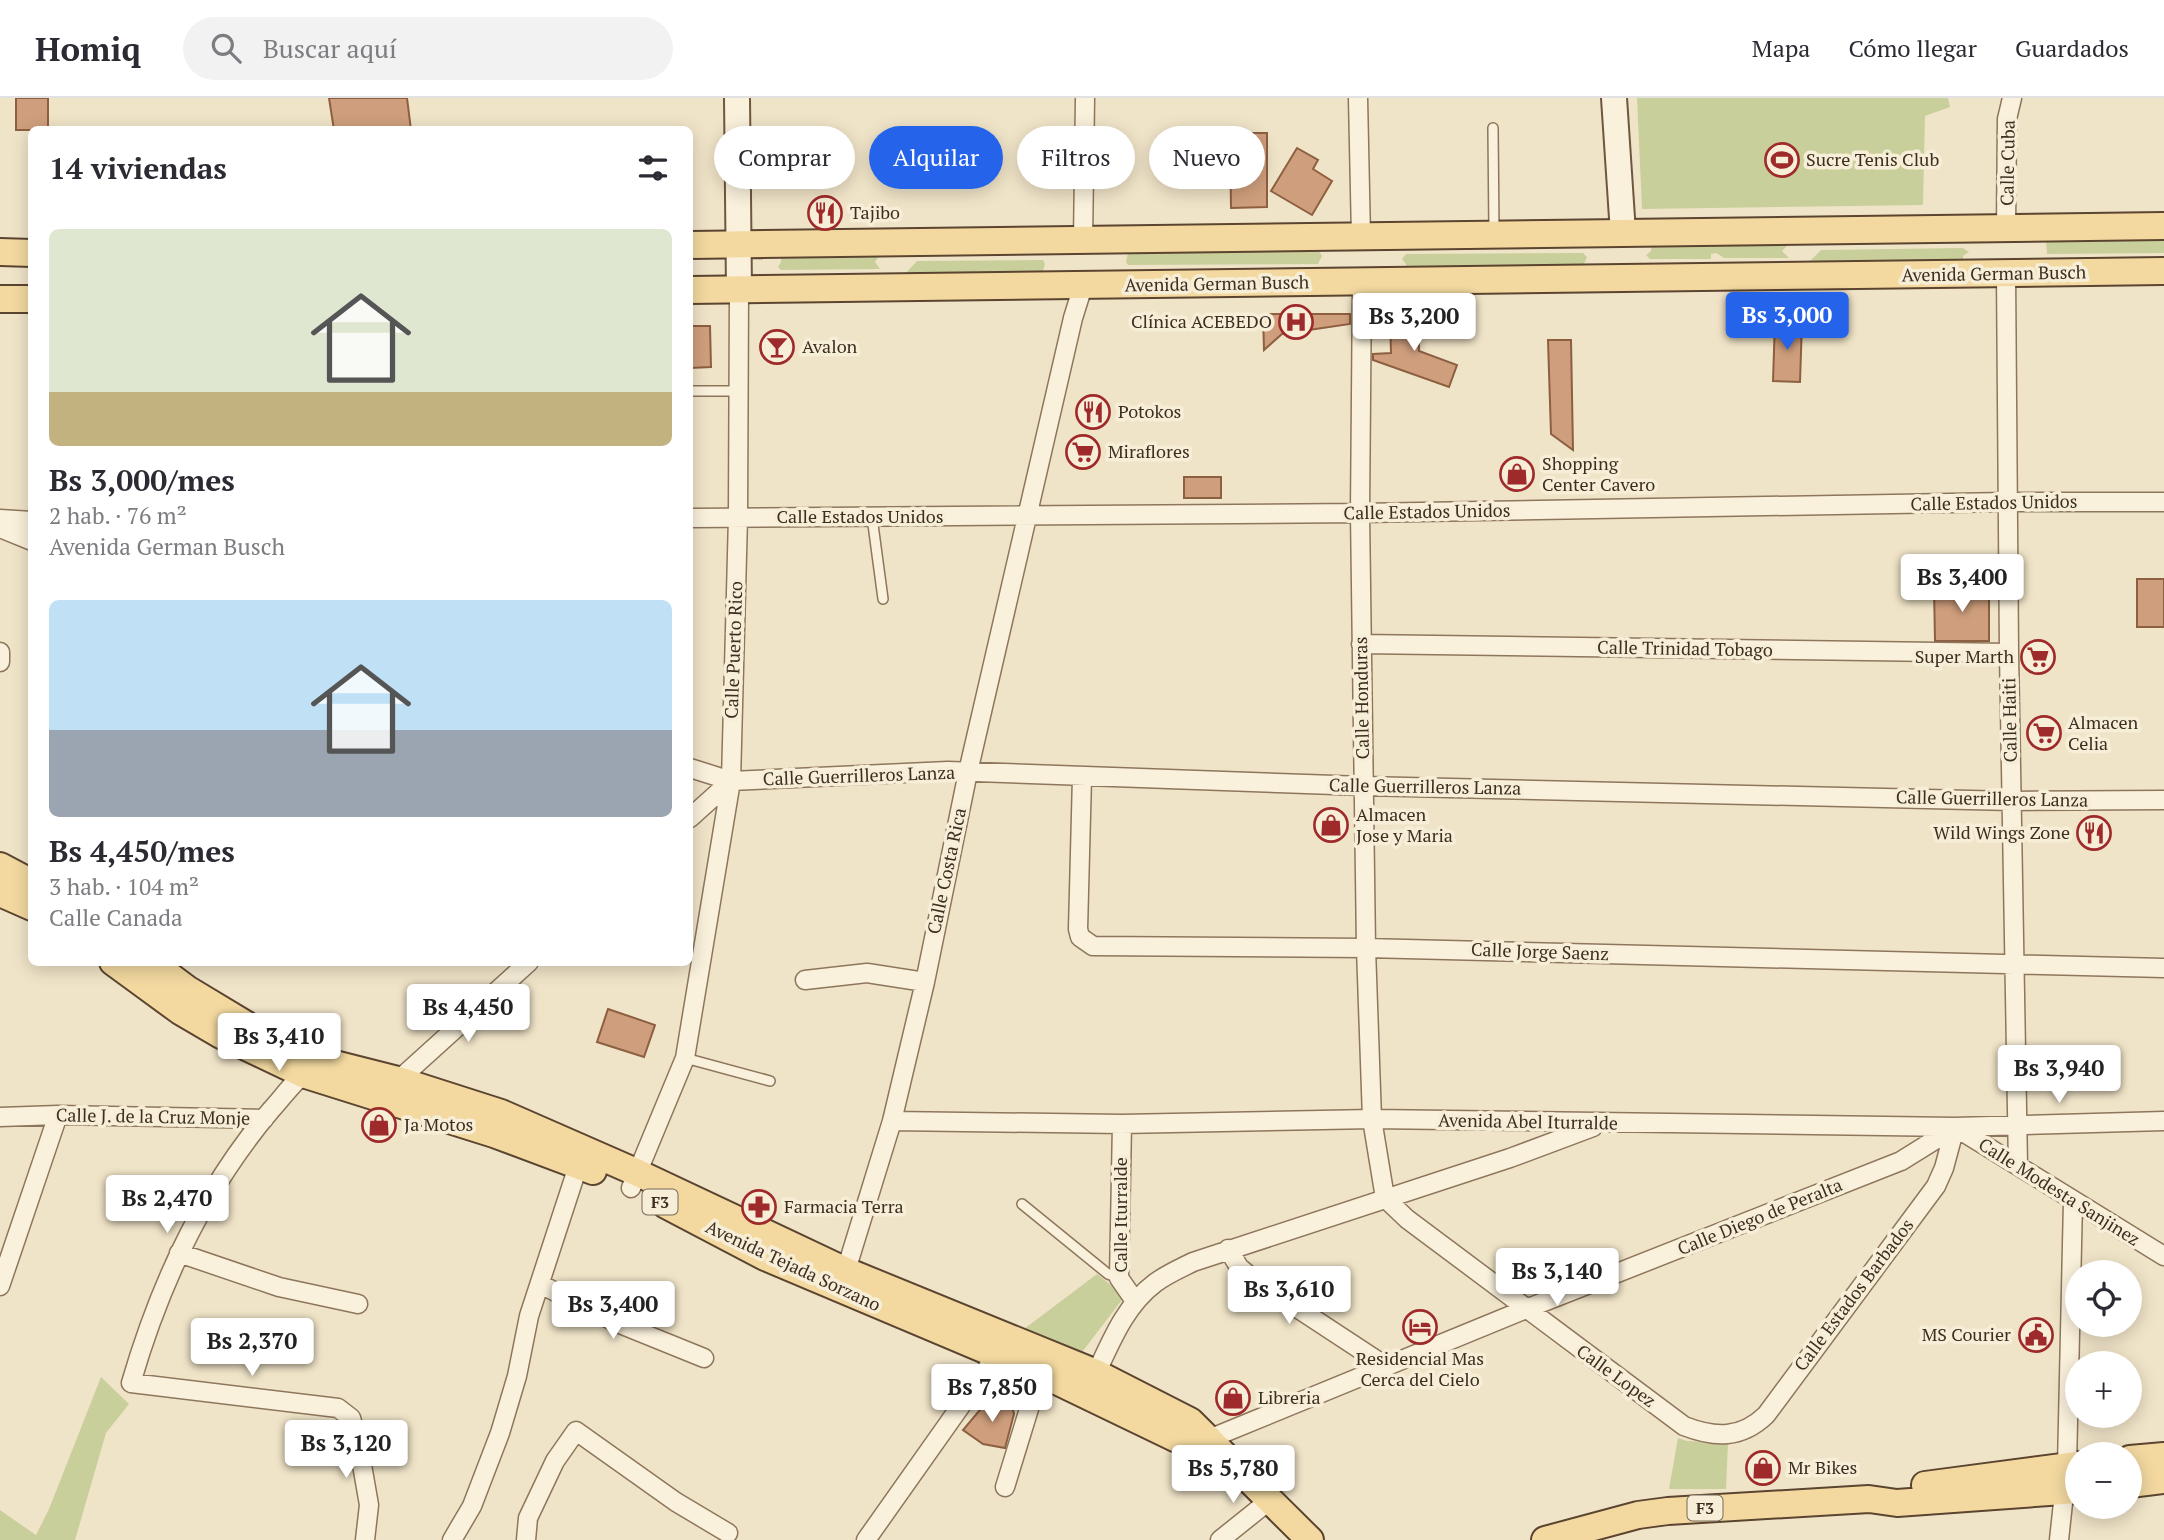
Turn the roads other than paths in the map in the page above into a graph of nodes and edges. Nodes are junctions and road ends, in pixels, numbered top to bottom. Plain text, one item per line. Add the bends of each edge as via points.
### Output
1 (737, 98) edge
2 (1085, 98) edge
3 (1358, 98) edge
4 (1614, 98) edge
5 (2012, 98) edge
6 (1493, 128) dead end
7 (2164, 226) edge
8 (2006, 228) junction
9 (1623, 233) junction
10 (1494, 235) junction
11 (1361, 237) junction
12 (1083, 241) junction
13 (693, 245) edge
14 (739, 245) junction
15 (0, 252) edge
16 (28, 253) edge
17 (2164, 271) edge
18 (2006, 273) junction
19 (1624, 278) junction
20 (1362, 281) junction
21 (1083, 286) junction
22 (693, 290) edge
23 (739, 290) junction
24 (0, 299) edge
25 (28, 299) edge
26 (693, 391) edge
27 (739, 391) junction
28 (2007, 502) junction
29 (2164, 502) edge
30 (1360, 513) junction
31 (1027, 515) junction
32 (738, 517) junction
33 (872, 517) junction
34 (693, 518) edge
35 (0, 519) edge
36 (28, 521) edge
37 (0, 528) edge
38 (28, 539) edge
39 (883, 599) dead end
40 (1361, 644) junction
41 (2009, 653) junction
42 (0, 654) edge
43 (0, 662) edge
44 (693, 769) edge
45 (968, 772) junction
46 (1082, 777) junction
47 (730, 781) junction
48 (1363, 786) junction
49 (2012, 800) junction
50 (2164, 800) edge
51 (693, 815) edge
52 (0, 866) edge
53 (28, 881) edge
54 (0, 893) edge
55 (28, 905) edge
56 (1366, 948) junction
57 (2015, 965) junction
58 (118, 966) edge
59 (156, 966) edge
60 (525, 966) edge
61 (2164, 968) edge
62 (805, 980) dead end
63 (925, 982) junction
64 (685, 1058) junction
65 (313, 1067) junction
66 (769, 1082) dead end
67 (389, 1089) junction
68 (58, 1115) junction
69 (0, 1117) edge
70 (264, 1119) junction
71 (1372, 1119) junction
72 (892, 1121) junction
73 (2164, 1121) edge
74 (1603, 1123) junction
75 (1122, 1124) junction
76 (2019, 1125) junction
77 (1955, 1128) junction
78 (581, 1157) junction
79 (2018, 1167) junction
80 (635, 1181) junction
81 (1385, 1198) junction
82 (2073, 1200) junction
83 (1022, 1204) dead end
84 (8, 1236) edge
85 (1228, 1249) junction
86 (179, 1254) junction
87 (2164, 1256) edge
88 (1119, 1278) junction
89 (843, 1281) junction
90 (540, 1284) junction
91 (0, 1286) edge
92 (1135, 1301) junction
93 (358, 1304) dead end
94 (1525, 1309) junction
95 (996, 1356) junction
96 (704, 1358) dead end
97 (1387, 1367) junction
98 (1040, 1373) junction
99 (1091, 1384) junction
100 (1723, 1435) joint
101 (1209, 1439) junction
102 (2072, 1442) edge
103 (2164, 1456) edge
104 (2142, 1458) edge
105 (2065, 1478) edge
106 (2164, 1480) edge
107 (2142, 1483) edge
108 (1005, 1487) dead end
109 (1270, 1500) junction
110 (2065, 1511) edge
111 (728, 1533) dead end
112 (365, 1540) edge
113 (452, 1540) edge
114 (526, 1540) edge
115 (866, 1540) edge
116 (1220, 1540) edge
117 (1310, 1540) edge
118 (1545, 1540) edge
119 (2059, 1540) edge

1 - 14 street, Calle Puerto Rico
2 - 12 street
3 - 11 street
4 - 9 street
5 - 8 street, Calle Cuba via 2007,119
6 - 10 lane
7 - 8 main road
8 - 9 main road
8 - 18 main road
9 - 10 main road
9 - 19 main road
10 - 11 main road
11 - 12 main road
11 - 20 main road
12 - 14 main road
12 - 21 main road
13 - 14 main road
14 - 23 street, Calle Puerto Rico
15 - 16 main road
17 - 18 main road, Avenida German Busch
18 - 19 main road, Avenida German Busch
18 - 28 street, Calle Haiti
19 - 20 main road, Avenida German Busch
20 - 21 main road, Avenida German Busch
20 - 30 street, Calle Honduras
21 - 23 main road, Avenida German Busch
21 - 31 street, Calle Costa Rica
22 - 23 main road, Avenida German Busch
23 - 27 street, Calle Puerto Rico
24 - 25 main road
26 - 27 lane
27 - 32 street, Calle Puerto Rico
28 - 29 street, Calle Estados Unidos
28 - 30 street, Calle Estados Unidos
28 - 41 street, Calle Haiti
30 - 31 street, Calle Estados Unidos
30 - 40 street, Calle Honduras
31 - 33 street, Calle Estados Unidos
31 - 45 street, Calle Costa Rica
32 - 33 street, Calle Estados Unidos
32 - 34 street, Calle Estados Unidos
32 - 47 street, Calle Puerto Rico
33 - 39 lane
35 - 36 street
37 - 38 street
40 - 41 street, Calle Trinidad Tobago
40 - 48 street, Calle Honduras
41 - 49 street, Calle Haiti
42 - 43 street
44 - 47 street, Calle Guerrilleros Lanza
45 - 46 street, Calle Guerrilleros Lanza
45 - 47 street, Calle Guerrilleros Lanza
45 - 63 street, Calle Costa Rica
46 - 48 street, Calle Guerrilleros Lanza
46 - 56 street, Calle Jorge Saenz via 1078,929 1086,943 1103,948
47 - 51 street
47 - 64 street, Calle Puerto Rico
48 - 49 street, Calle Guerrilleros Lanza
48 - 56 street, Calle Honduras
49 - 50 street, Calle Guerrilleros Lanza
49 - 57 street, Calle Haiti
52 - 53 main road
54 - 55 main road
56 - 57 street, Calle Jorge Saenz
56 - 71 street, Calle Honduras
57 - 61 street, Calle Jorge Saenz
57 - 76 street, Calle Haiti
58 - 65 main road, Avenida Tejada Sorzano / F3 via 220,1035
59 - 65 main road, Avenida Tejada Sorzano / F3
60 - 67 street
62 - 63 street via 867,973
63 - 72 street, Calle Costa Rica
64 - 66 lane
64 - 80 street, Calle Puerto Rico
65 - 67 main road, Avenida Tejada Sorzano / F3
65 - 70 street, Calle J. de la Cruz Monje
67 - 78 main road, Avenida Tejada Sorzano / F3 via 494,1134
68 - 69 street, Calle J. de la Cruz Monje
68 - 70 street, Calle J. de la Cruz Monje
68 - 84 street
70 - 86 street via 223,1172
71 - 74 street, Avenida Abel Iturralde
71 - 75 street, Avenida Abel Iturralde
71 - 81 street, Calle Honduras
72 - 75 street, Avenida Abel Iturralde
72 - 89 street, Calle Costa Rica
73 - 76 street, Avenida Abel Iturralde
74 - 77 street, Avenida Abel Iturralde
74 - 81 street
75 - 88 street, Calle Iturralde
76 - 77 street, Avenida Abel Iturralde
76 - 79 street, Calle Haiti
77 - 79 street, Calle Modesta Sanjinez
77 - 94 street, Calle Diego de Peralta via 1901,1161
77 - 100 street, Calle Estados Barbados via 1936,1186 1766,1415 1744,1431
78 - 80 main road, Avenida Tejada Sorzano / F3
78 - 90 street
79 - 82 street, Calle Modesta Sanjinez
80 - 89 main road, Avenida Tejada Sorzano / F3 via 765,1257
81 - 85 street
81 - 94 street, Calle Lopez
82 - 87 street, Calle Modesta Sanjinez
82 - 102 street
83 - 88 lane
84 - 91 street
85 - 92 street via 1157,1282
85 - 97 street via 1253,1279
86 - 93 street via 279,1287
86 - 112 street via 148,1324 131,1383 345,1411 351,1418 365,1475 369,1505
88 - 92 street, Calle Iturralde
89 - 95 main road, Avenida Tejada Sorzano / F3
89 - 99 main road, Avenida Tejada Sorzano / F3
90 - 96 street via 615,1322
90 - 113 street via 500,1433 472,1506
92 - 99 street
94 - 97 street, Calle Diego de Peralta
94 - 100 street, Calle Lopez via 1684,1426
95 - 98 main road, Avenida Tejada Sorzano / F3
95 - 115 street
97 - 101 street, Calle Diego de Peralta
98 - 99 main road, Avenida Tejada Sorzano / F3
98 - 108 street
99 - 101 main road, Avenida Tejada Sorzano / F3 via 1177,1438
101 - 109 main road
103 - 104 main road
105 - 118 main road, F3 via 1901,1488 1869,1499 1668,1511
106 - 107 main road
109 - 116 street
109 - 117 main road
110 - 119 street
111 - 114 street via 576,1431 555,1461 528,1518

